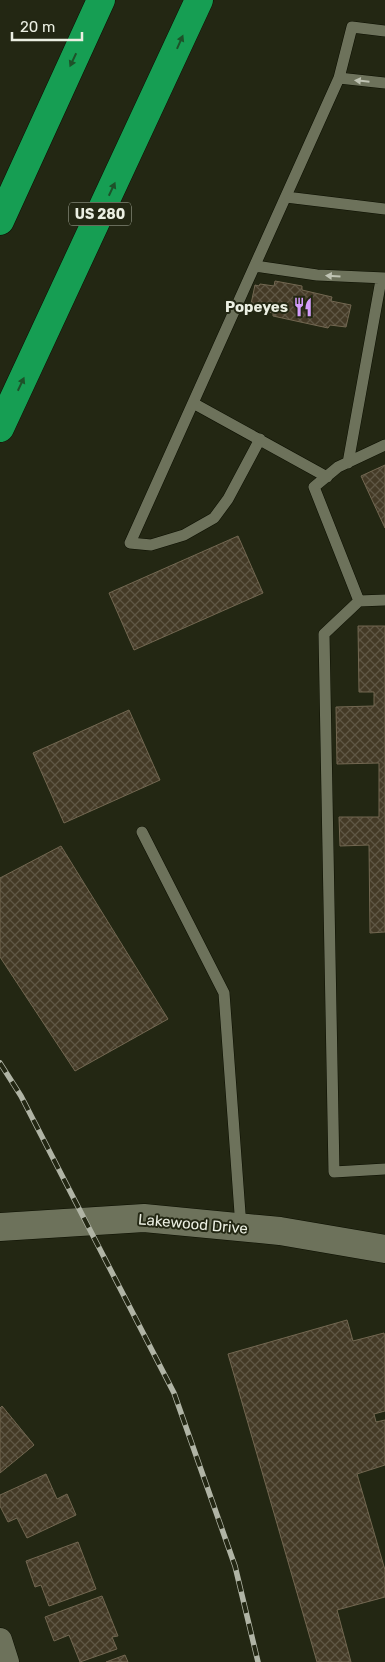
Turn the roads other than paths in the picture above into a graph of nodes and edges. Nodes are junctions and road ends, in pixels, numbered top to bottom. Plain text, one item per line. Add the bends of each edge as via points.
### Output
1 (100, 0) edge
2 (199, 0) edge
3 (385, 31) edge
4 (339, 78) junction
5 (385, 83) edge
6 (286, 197) junction
7 (385, 209) edge
8 (0, 220) edge
9 (255, 266) junction
10 (383, 279) edge
11 (193, 403) junction
12 (0, 428) edge
13 (260, 440) junction
14 (385, 445) edge
15 (348, 463) junction
16 (327, 477) junction
17 (385, 600) edge
18 (360, 601) junction
19 (142, 832) dead end
20 (385, 1169) edge
21 (241, 1227) junction
22 (0, 1228) edge
23 (385, 1249) edge
24 (0, 1640) edge
25 (7, 1662) edge

1 -> 8 highway
12 -> 2 highway, US 280
3 - 4 lane via 352,27
5 -> 4 lane
4 - 6 lane
6 - 7 lane
6 - 9 lane
10 -> 9 lane via 317,275
9 - 11 lane
10 - 15 lane
11 - 13 lane
11 - 13 lane via 130,543 151,545 184,535 214,518
13 - 16 lane
14 - 15 lane
15 - 16 lane
16 - 18 lane via 314,487
17 - 18 lane
18 - 20 lane via 324,634 334,1172
19 - 21 lane via 224,993
21 - 22 street, Lakewood Drive via 144,1218
21 - 23 street, Lakewood Drive
24 - 25 street

